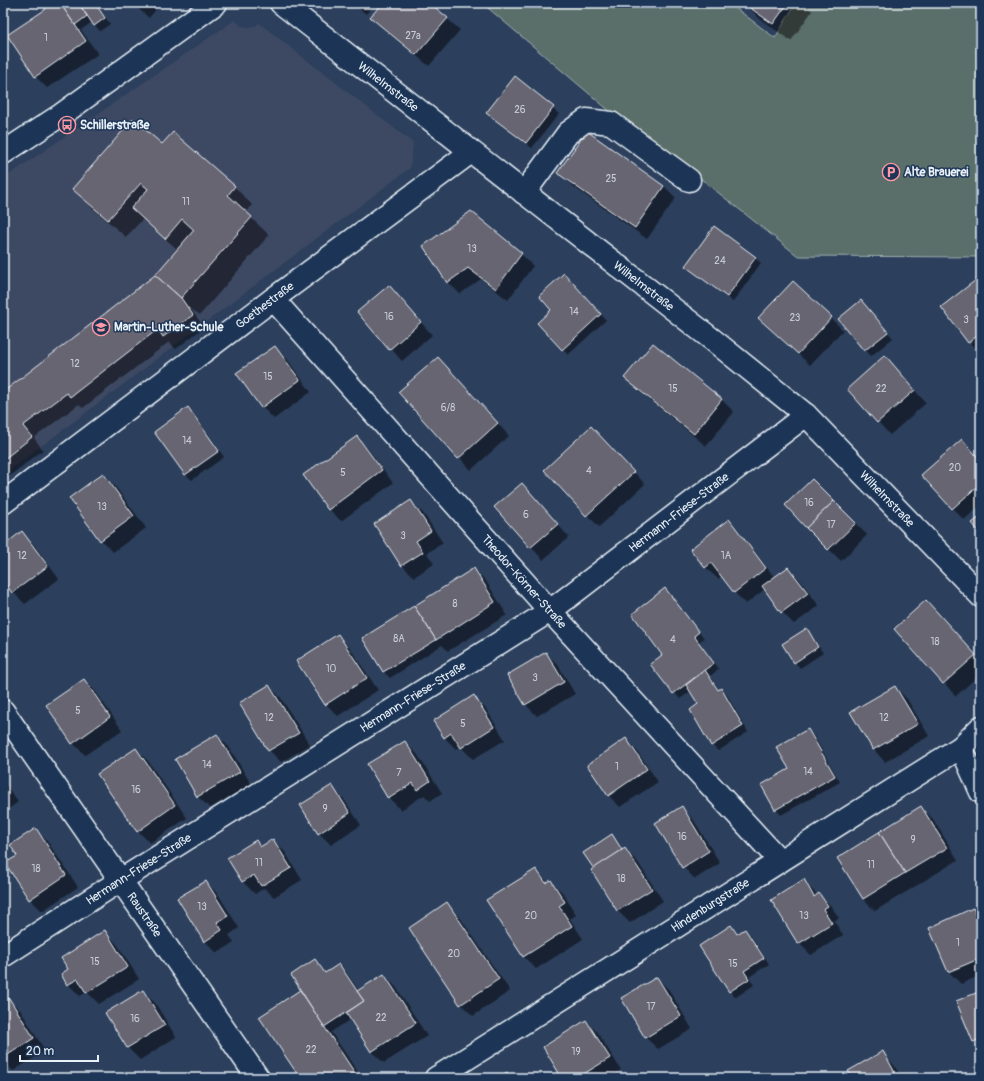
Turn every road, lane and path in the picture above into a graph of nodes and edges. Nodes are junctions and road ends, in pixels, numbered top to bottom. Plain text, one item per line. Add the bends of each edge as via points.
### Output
1 (216, 3) edge
2 (281, 3) edge
3 (471, 152) junction
4 (3, 153) edge
5 (689, 180) dead end
6 (524, 193) junction
7 (273, 299) junction
8 (806, 415) junction
9 (3, 503) edge
10 (981, 596) edge
11 (550, 611) junction
12 (3, 711) edge
13 (981, 727) edge
14 (961, 746) junction
15 (981, 792) edge
16 (780, 861) junction
17 (121, 880) junction
18 (3, 956) edge
19 (258, 1078) edge
20 (436, 1078) edge

1 - 4 street
2 - 3 street, Wilhelmstraße
3 - 6 street, Wilhelmstraße
3 - 7 street, Goethestraße
5 - 6 street via 611,123 586,120 568,133
6 - 8 street, Wilhelmstraße
7 - 9 street, Goethestraße
7 - 11 street, Theodor-Körner-Straße
8 - 10 street, Wilhelmstraße
8 - 11 street, Hermann-Friese-Straße
11 - 16 street, Theodor-Körner-Straße
11 - 17 street, Hermann-Friese-Straße
12 - 17 street, Raustraße
13 - 14 street, Hindenburgstraße
14 - 15 street
14 - 16 street, Hindenburgstraße
16 - 20 street, Hindenburgstraße
17 - 18 street, Hermann-Friese-Straße
17 - 19 street, Raustraße

